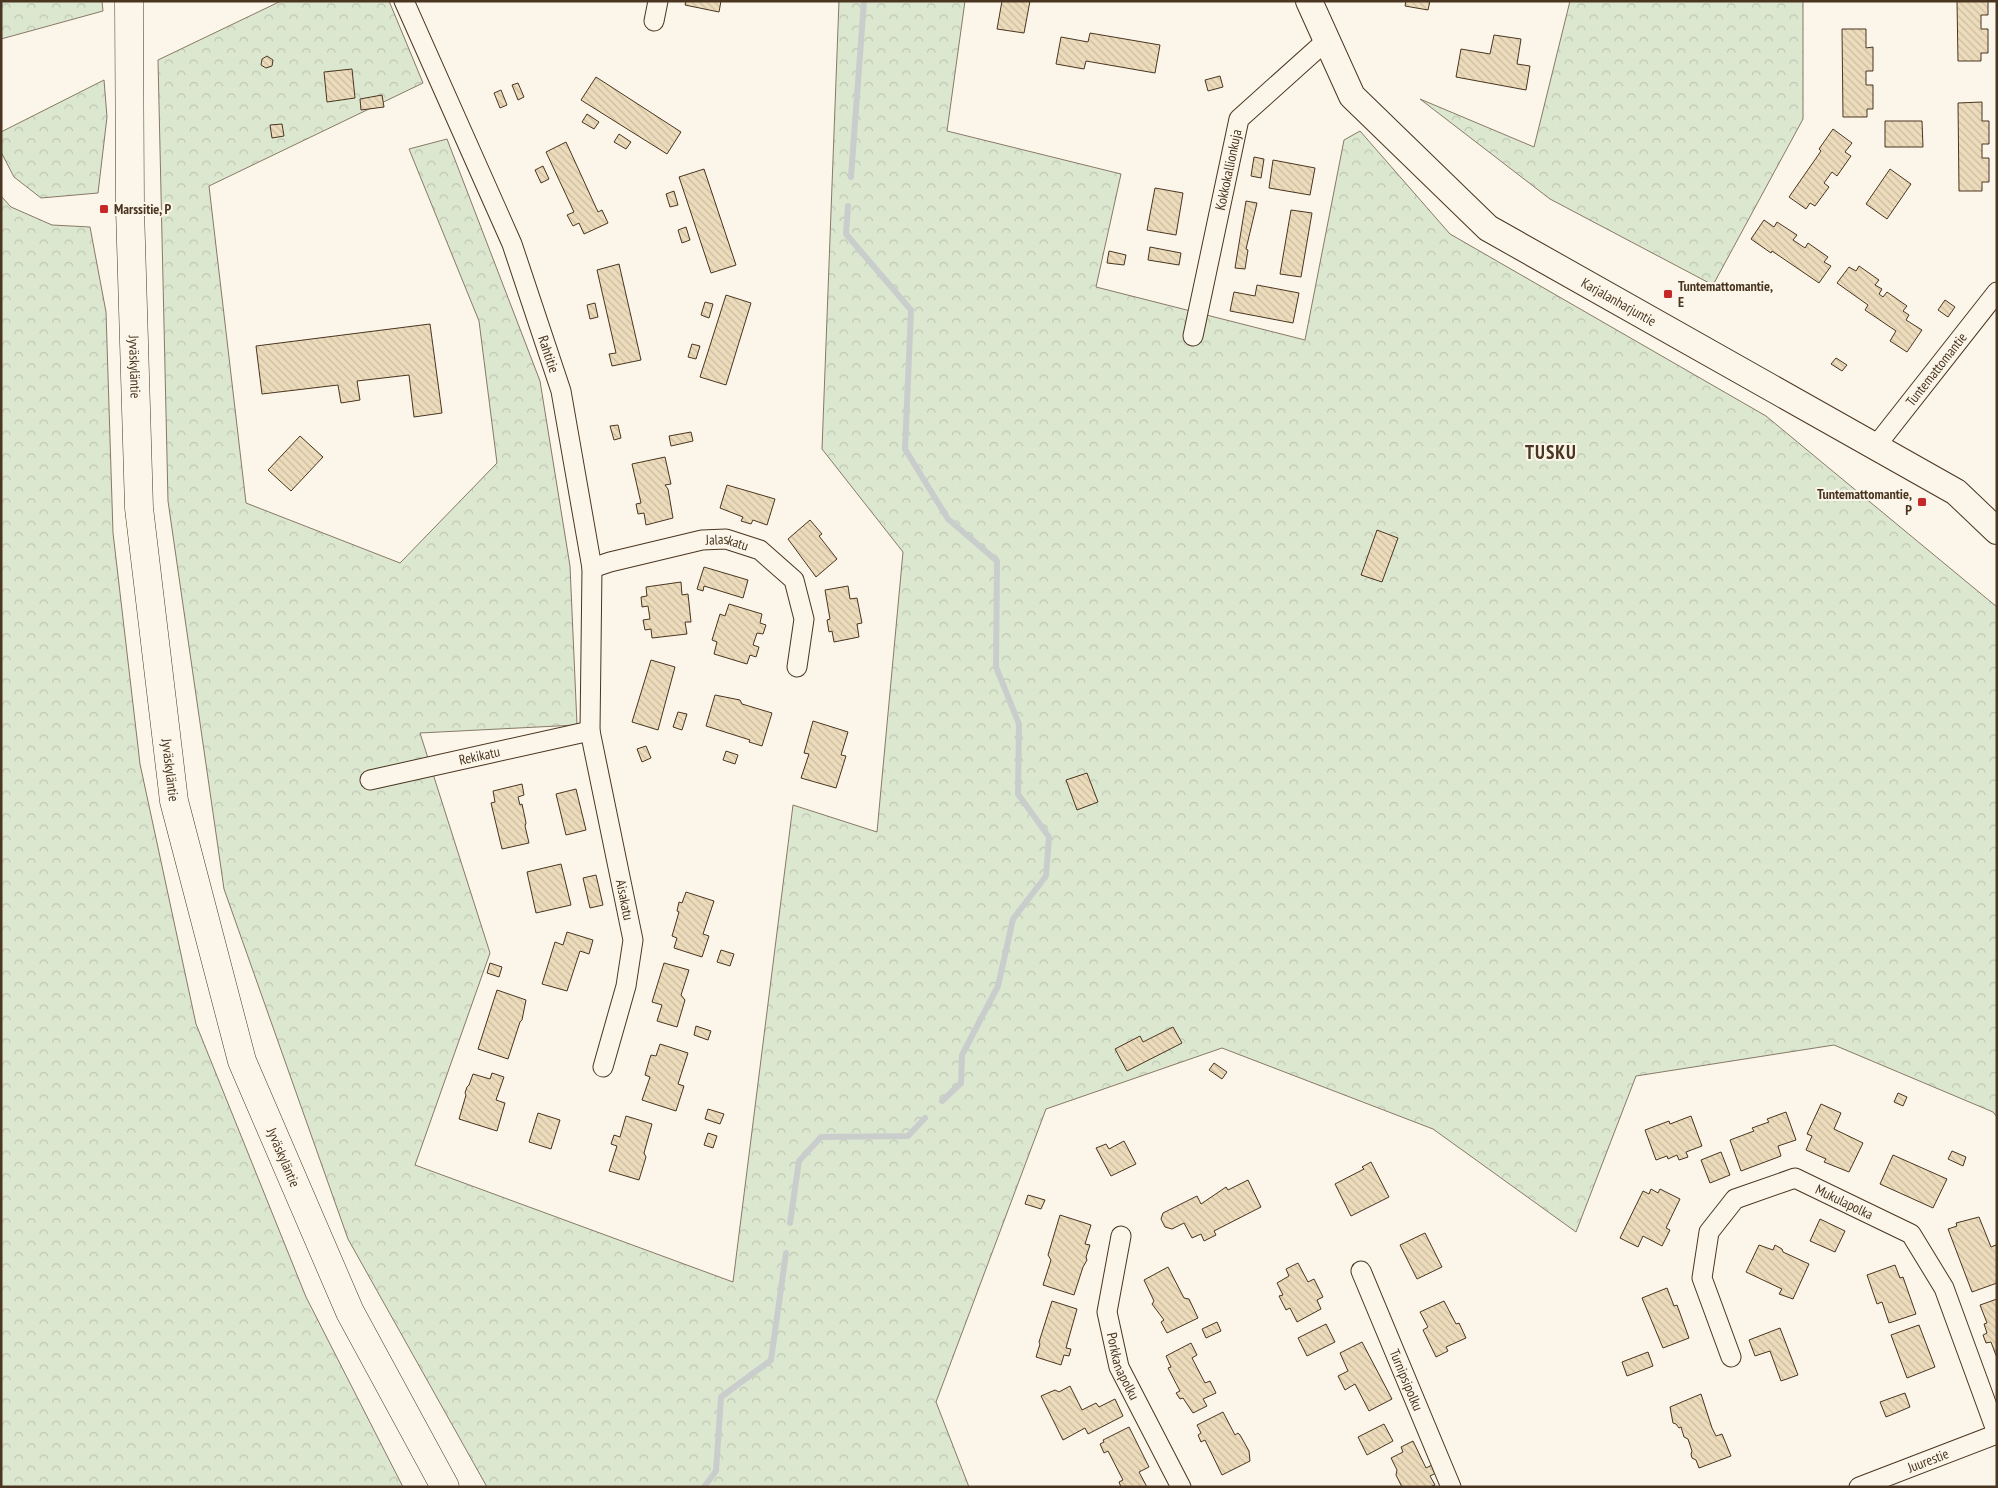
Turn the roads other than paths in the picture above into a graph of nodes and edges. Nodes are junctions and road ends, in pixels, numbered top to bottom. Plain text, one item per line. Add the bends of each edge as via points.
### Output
1 (129, 1) edge
2 (404, 1) edge
3 (658, 1) edge
4 (1309, 1) edge
5 (654, 21) dead end
6 (1326, 40) junction
7 (1997, 292) edge
8 (1193, 336) dead end
9 (1875, 447) junction
10 (1997, 531) edge
11 (592, 568) junction
12 (797, 667) dead end
13 (590, 731) junction
14 (370, 780) dead end
15 (602, 1067) dead end
16 (1121, 1236) dead end
17 (1361, 1271) dead end
18 (1731, 1357) dead end
19 (1997, 1434) edge
20 (1904, 1479) edge
21 (445, 1487) edge
22 (1181, 1487) edge
23 (1451, 1487) edge
24 (1858, 1487) edge

1 - 21 highway, Jyväskyläntie via 130,209 139,508 174,801 242,1061 350,1312
2 - 11 street, Rahtitie via 512,244 561,392
3 - 5 street
4 - 6 street, Karjalanharjuntie
6 - 8 street, Kokkokallionkuja via 1239,119
6 - 9 street, Karjalanharjuntie via 1352,96 1488,228
7 - 9 street, Tuntemattomantie
9 - 10 street, Karjalanharjuntie via 1956,492
11 - 12 street, Jalaskatu via 702,540 726,539 760,550 794,580 804,619
11 - 13 street, Rahtitie
13 - 14 street, Rekikatu
13 - 15 street, Aisakatu via 633,940 626,986
16 - 22 street, Porkkanapolku via 1107,1312 1119,1367
17 - 23 street, Turnipsipolku
18 - 19 street, Mukulapolka via 1702,1278 1709,1232 1735,1199 1795,1178 1911,1234 1944,1288
19 - 20 street, Juurestie
20 - 24 street, Juurestie

